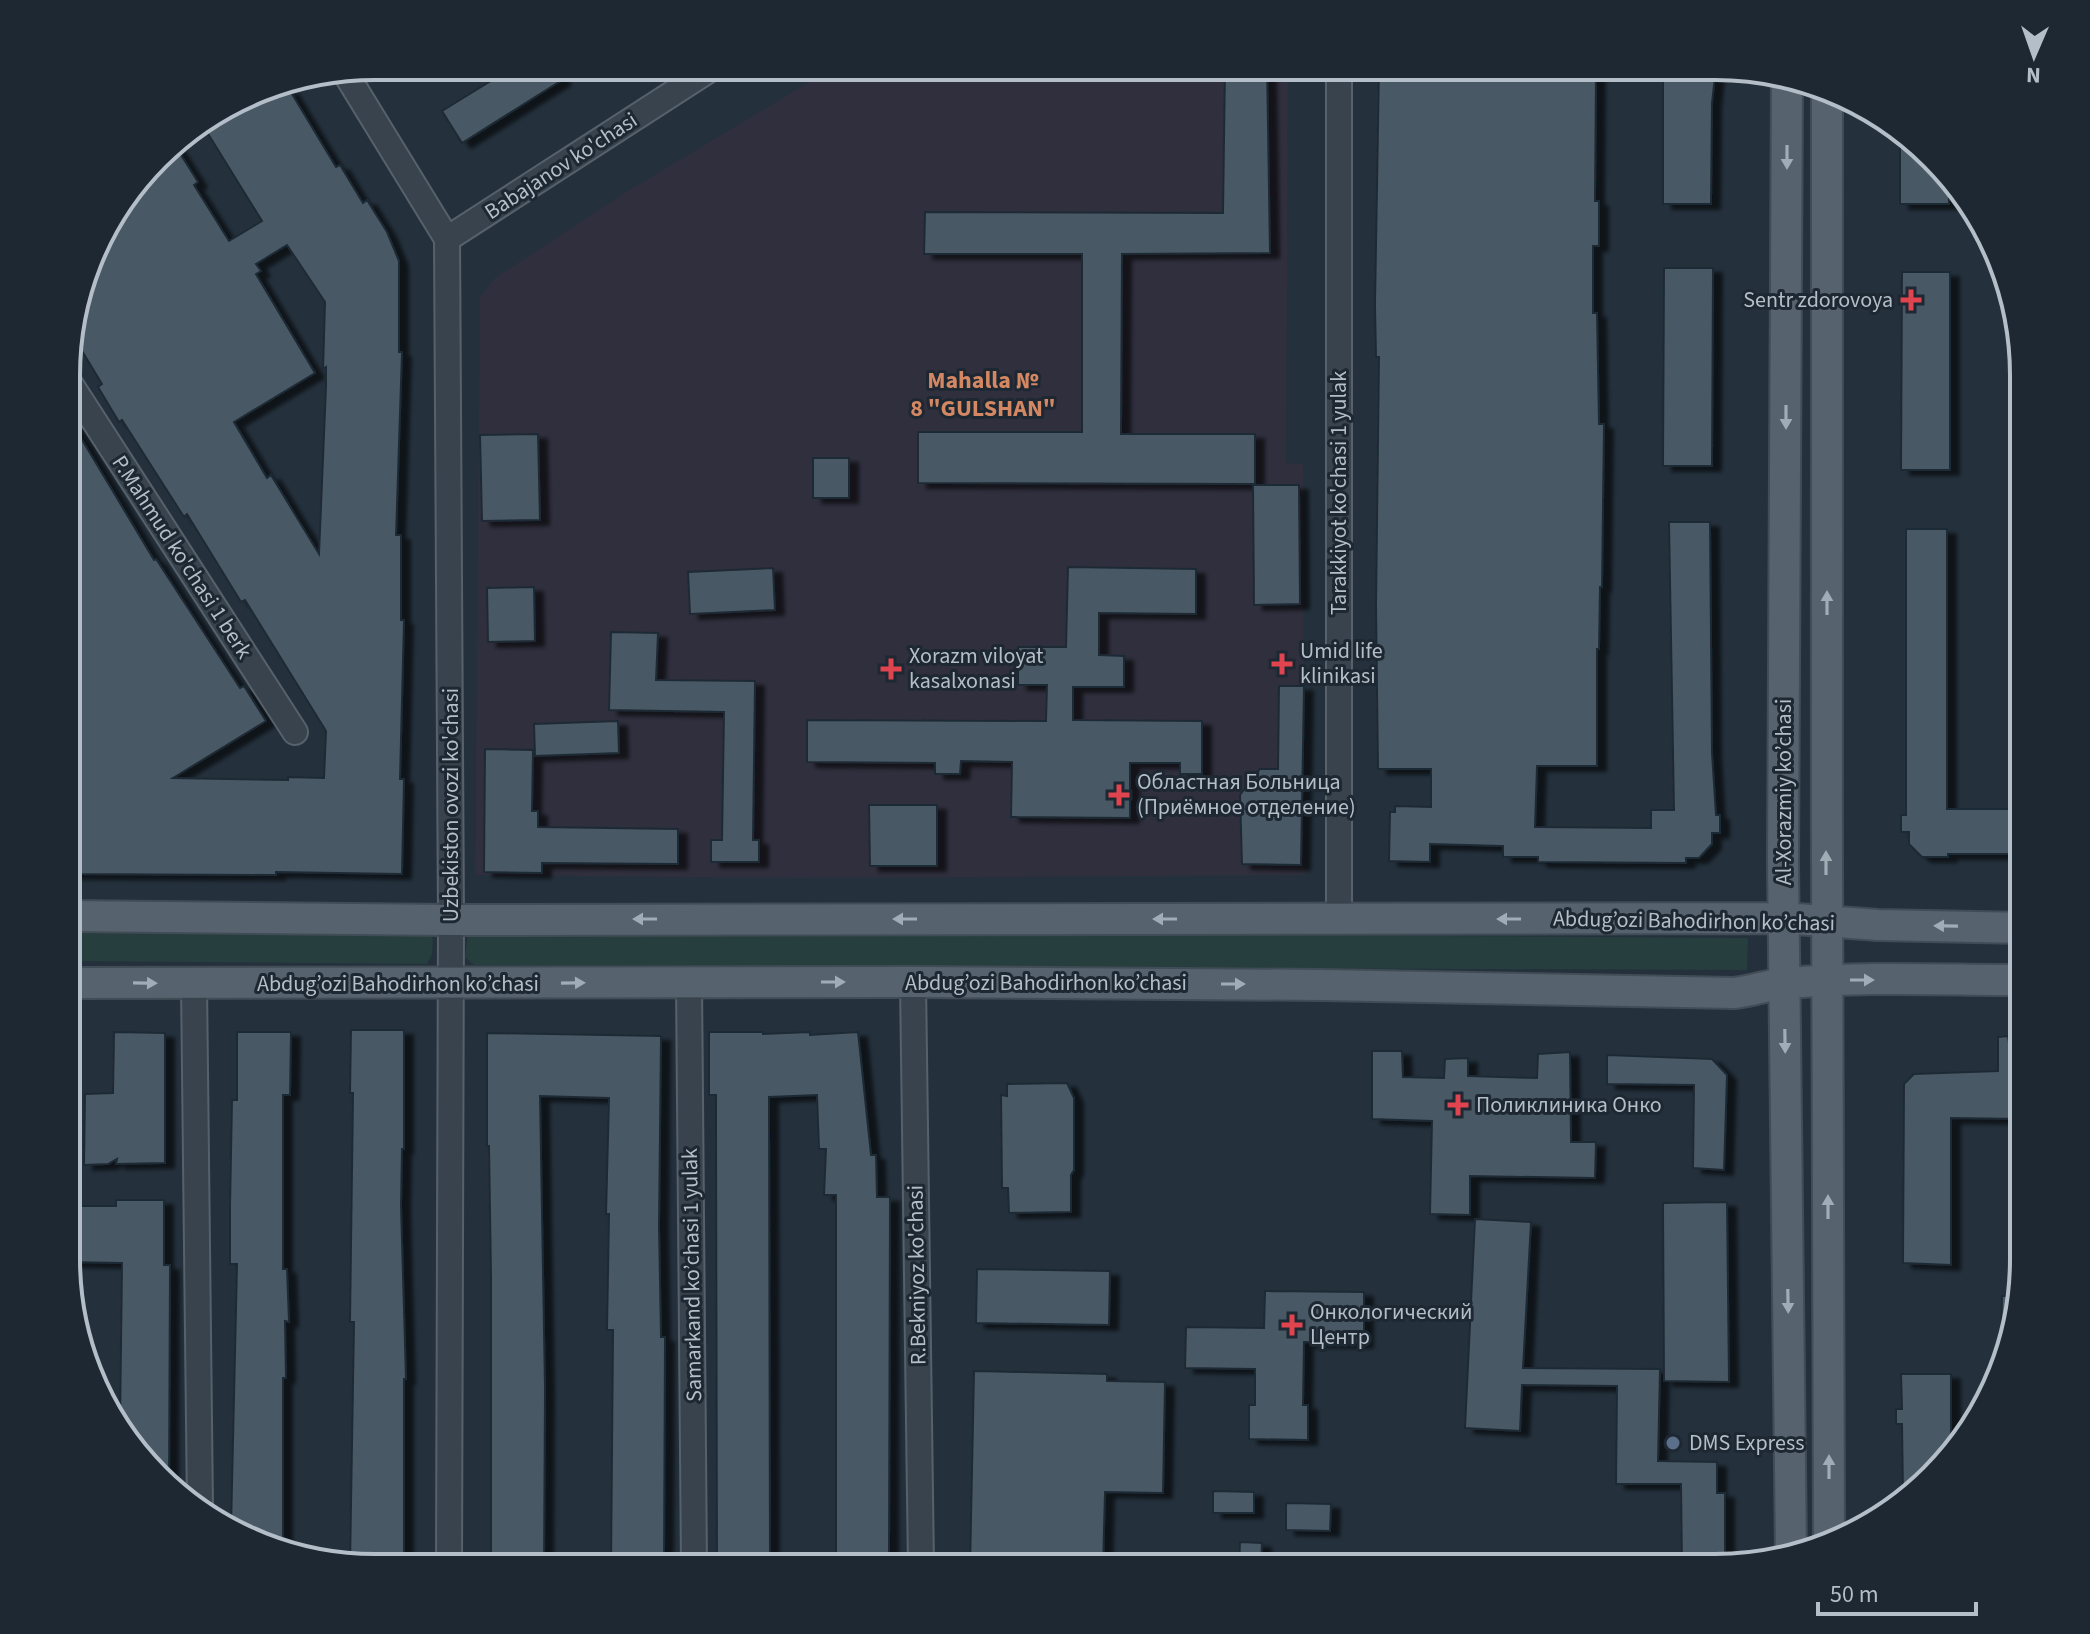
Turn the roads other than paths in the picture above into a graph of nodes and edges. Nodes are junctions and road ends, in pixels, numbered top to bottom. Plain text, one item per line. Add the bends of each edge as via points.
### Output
1 (693, 80) edge
2 (1339, 80) edge
3 (350, 82) edge
4 (1787, 89) edge
5 (1827, 102) edge
6 (447, 239) junction
7 (80, 399) edge
8 (295, 732) dead end
9 (80, 916) edge
10 (1783, 918) junction
11 (1339, 919) junction
12 (451, 920) junction
13 (1827, 922) junction
14 (2010, 928) edge
15 (1827, 980) junction
16 (2010, 980) edge
17 (689, 982) junction
18 (913, 982) junction
19 (80, 983) edge
20 (1784, 983) junction
21 (194, 984) junction
22 (451, 984) junction
23 (200, 1496) edge
24 (1829, 1532) edge
25 (1791, 1544) edge
26 (449, 1554) edge
27 (694, 1554) edge
28 (921, 1554) edge

1 - 6 street, Babajanov ko'chasi
2 - 11 street, Tarakkiyot ko'chasi 1 yulak
3 - 6 street
4 -> 10 main road, Al-Xorazmiy ko’chasi
13 -> 5 main road, Al-Xorazmiy ko’chasi
6 - 12 street, Uzbekiston ovozi ko'chasi
7 - 8 street, P.Mahmud ko'chasi 1 berk
9 - 12 main road, Abdug’ozi Bahodirhon ko’chasi
10 -> 11 main road, Abdug’ozi Bahodirhon ko’chasi
10 - 13 main road, Abdug’ozi Bahodirhon ko’chasi
10 - 20 main road, Al-Xorazmiy ko’chasi
11 -> 12 main road, Abdug’ozi Bahodirhon ko’chasi
12 - 22 street, Uzbekiston ovozi ko'chasi
14 -> 13 main road, Abdug’ozi Bahodirhon ko’chasi
13 - 15 main road, Al-Xorazmiy ko’chasi
15 -> 16 main road, Abdug’ozi Bahodirhon ko’chasi
15 - 20 main road, Abdug’ozi Bahodirhon ko’chasi
24 -> 15 main road, Al-Xorazmiy ko’chasi
17 -> 18 main road, Abdug’ozi Bahodirhon ko’chasi
22 -> 17 main road, Abdug’ozi Bahodirhon ko’chasi
17 - 27 street, Samarkand ko’chasi 1 yulak
18 -> 20 main road, Abdug’ozi Bahodirhon ko’chasi via 1734,993
18 - 28 street, R.Bekniyoz ko'chasi
19 -> 21 main road, Abdug’ozi Bahodirhon ko’chasi
20 -> 25 main road, Al-Xorazmiy ko’chasi
21 - 22 main road, Abdug’ozi Bahodirhon ko’chasi
21 - 23 street
22 - 26 street, Uzbekiston ovozi ko'chasi

